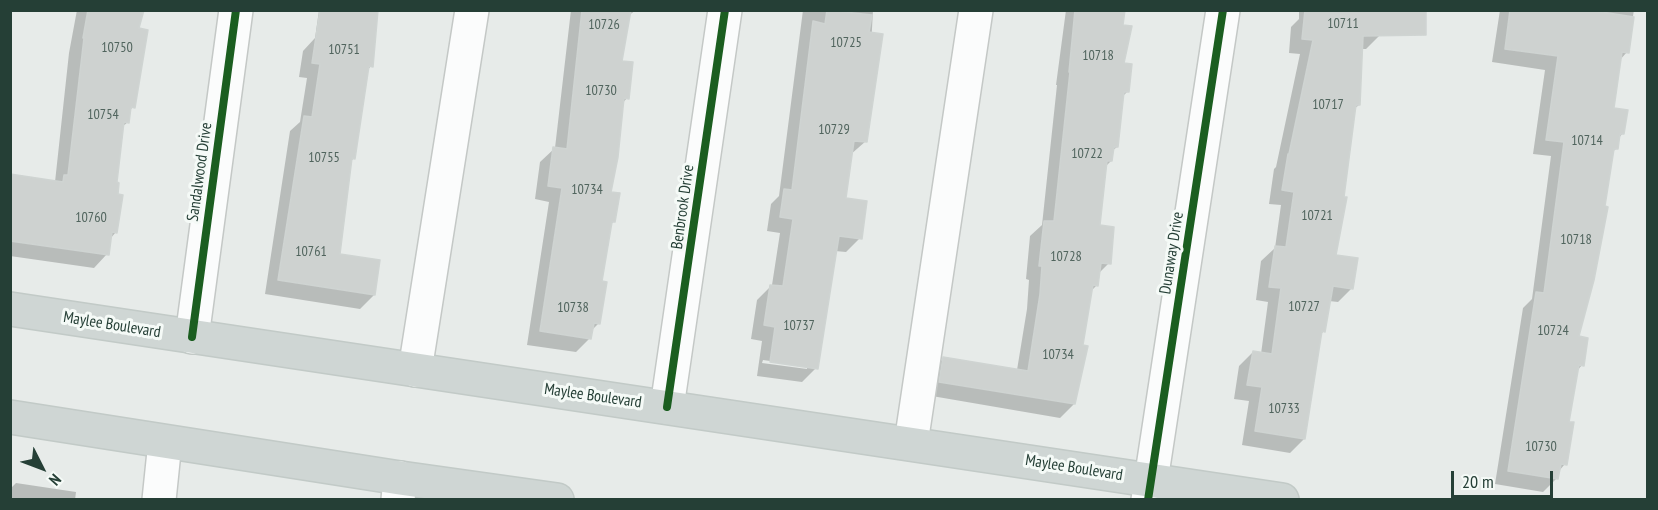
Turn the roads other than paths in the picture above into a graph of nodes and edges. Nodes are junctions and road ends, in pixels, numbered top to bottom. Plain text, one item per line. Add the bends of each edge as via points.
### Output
1 (236, 10) edge
2 (472, 10) edge
3 (725, 10) edge
4 (976, 10) edge
5 (1223, 10) edge
6 (10, 309) edge
7 (192, 337) junction
8 (415, 370) junction
9 (667, 407) junction
10 (10, 417) edge
11 (165, 442) junction
12 (911, 443) junction
13 (399, 489) edge
14 (1150, 490) edge
15 (159, 500) edge
16 (557, 500) edge
17 (1282, 500) edge

1 - 7 street, Sandalwood Drive
2 - 8 street
3 - 9 street, Benbrook Drive
4 - 12 street
5 - 14 street, Dunaway Drive
6 - 7 main road, Maylee Boulevard
7 - 8 main road, Maylee Boulevard
8 - 9 main road, Maylee Boulevard
9 - 12 main road, Maylee Boulevard
10 - 11 main road
11 - 13 main road
11 - 15 street
12 - 14 main road, Maylee Boulevard
13 - 16 main road
14 - 17 main road, Maylee Boulevard

